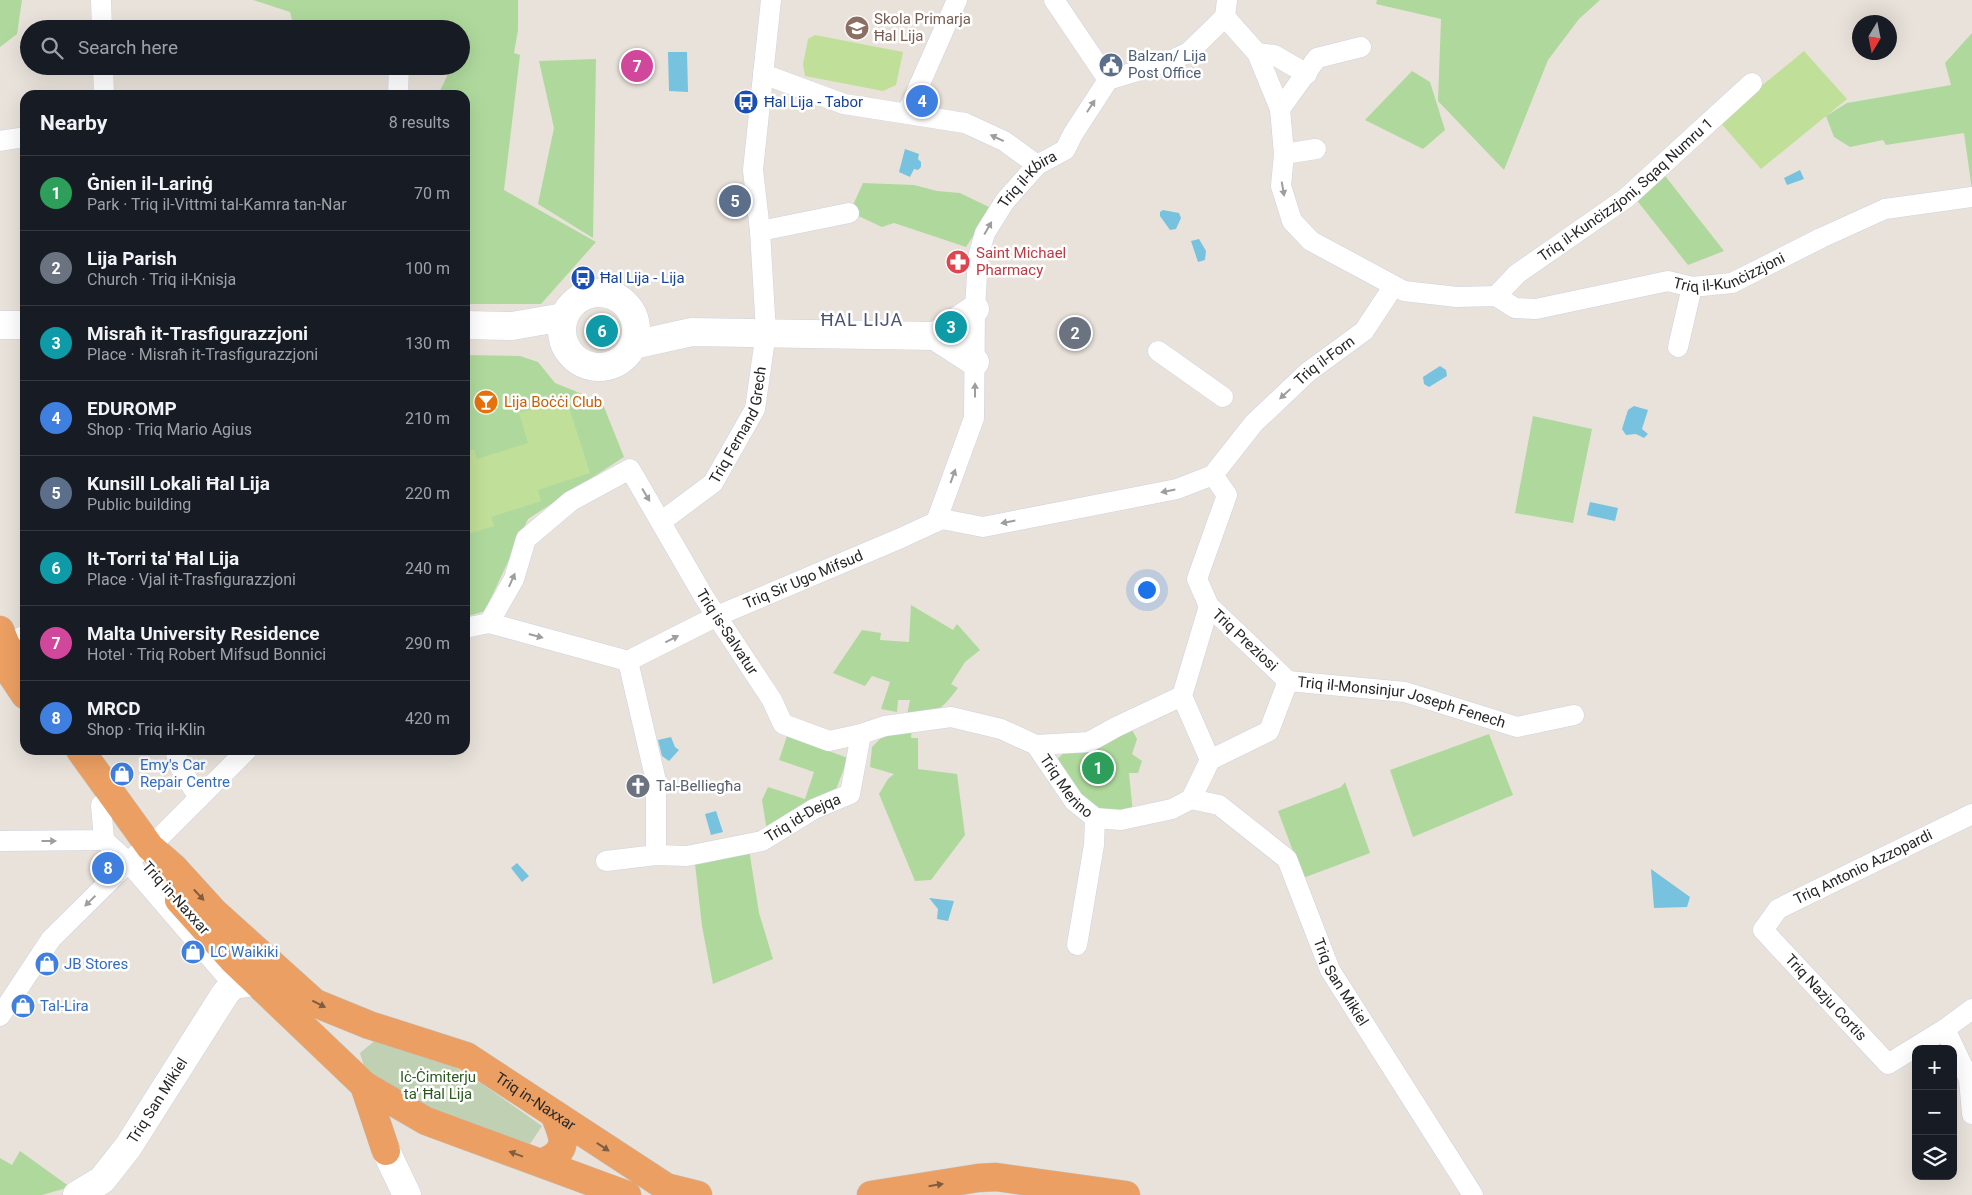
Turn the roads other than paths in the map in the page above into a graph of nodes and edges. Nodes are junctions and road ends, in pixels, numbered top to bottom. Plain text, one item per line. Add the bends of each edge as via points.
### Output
1 (101, 0) edge
2 (771, 0) edge
3 (957, 0) edge
4 (1054, 0) edge
5 (1226, 9) edge
6 (102, 20) edge
7 (1361, 47) dead end
8 (1257, 53) junction
9 (764, 74) junction
10 (1307, 74) junction
11 (103, 75) edge
12 (399, 75) edge
13 (1108, 80) junction
14 (1752, 83) dead end
15 (104, 90) edge
16 (398, 90) edge
17 (1280, 109) junction
18 (906, 113) junction
19 (20, 138) edge
20 (0, 141) edge
21 (1316, 149) dead end
22 (1284, 154) junction
23 (1037, 165) junction
24 (1972, 197) edge
25 (849, 213) dead end
26 (760, 231) junction
27 (1393, 287) junction
28 (1692, 287) junction
29 (1496, 296) junction
30 (975, 309) junction
31 (633, 316) junction
32 (0, 325) edge
33 (20, 325) edge
34 (470, 325) edge
35 (563, 329) junction
36 (692, 332) junction
37 (766, 332) junction
38 (935, 336) junction
39 (633, 344) junction
40 (1678, 347) dead end
41 (1158, 351) dead end
42 (975, 362) junction
43 (1223, 397) dead end
44 (1213, 475) junction
45 (662, 521) junction
46 (936, 522) junction
47 (1209, 606) junction
48 (717, 616) junction
49 (489, 624) junction
50 (470, 627) edge
51 (8, 642) edge
52 (628, 661) junction
53 (1288, 681) junction
54 (16, 682) edge
55 (1182, 696) junction
56 (1574, 716) dead end
57 (861, 734) junction
58 (1036, 745) junction
59 (66, 755) edge
60 (83, 755) edge
61 (176, 755) edge
62 (242, 755) edge
63 (1210, 760) junction
64 (199, 798) junction
65 (1191, 799) junction
66 (101, 805) junction
67 (1972, 814) edge
68 (1095, 818) junction
69 (104, 840) junction
70 (0, 841) edge
71 (139, 855) junction
72 (656, 855) junction
73 (606, 861) dead end
74 (1763, 930) joint
75 (1077, 945) dead end
76 (228, 977) junction
77 (1972, 1009) edge
78 (0, 1015) edge
79 (369, 1025) junction
80 (1945, 1028) junction
81 (357, 1079) junction
82 (1972, 1114) edge
83 (556, 1116) junction
84 (426, 1121) junction
85 (386, 1151) junction
86 (542, 1163) junction
87 (77, 1195) edge
88 (407, 1195) edge
89 (627, 1195) edge
90 (698, 1195) edge
91 (871, 1195) edge
92 (1126, 1195) edge
93 (1473, 1195) edge

1 - 6 street
2 - 9 street, Triq Fernand Grech
3 - 18 street
4 - 13 street
5 - 8 street
5 - 13 street via 1189,52
7 - 10 street via 1317,58
8 - 10 street via 1274,55
8 - 17 street
9 - 18 street via 844,104
9 - 26 street, Triq Fernand Grech via 753,170
10 - 17 street
11 - 15 street
12 - 16 street
23 -> 13 street, Triq il-Kbira via 1065,150
14 - 29 street, Triq il-Kunċizzjoni, Sqaq Numru 1 via 1626,198 1518,274
17 - 22 street
23 -> 18 street via 1004,141 965,123
19 - 20 street
21 - 22 street
22 -> 27 street via 1281,186 1292,221 1311,241
30 -> 23 street, Triq il-Kbira via 978,257 985,233 1005,201
24 - 28 street, Triq il-Kunċizzjoni via 1885,209 1732,284
25 - 26 street
26 - 37 street, Triq Fernand Grech
27 - 29 street via 1457,297
27 -> 44 street, Triq il-Forn via 1364,331 1308,372 1254,423
28 - 29 street, Triq il-Kunċizzjoni via 1668,281 1536,309 1515,308
28 - 40 street
30 - 38 street
30 - 42 street
31 - 35 street via 617,298 593,293 570,306
31 - 36 street
31 - 39 street via 636,328
32 - 33 street
34 - 35 street
35 - 39 street via 569,353 588,366 612,365 622,360
36 - 37 street
36 - 39 street
37 - 38 street
37 - 45 street, Triq Fernand Grech via 755,409 714,483
38 - 42 street
41 - 43 street
46 -> 42 street via 974,418
44 -> 46 street, Triq il-Forn via 1178,489 983,527 942,519
44 - 47 street, Triq Preziosi via 1226,495 1197,579
45 - 48 street, Triq is-Salvatur
49 -> 45 street, Triq is-Salvatur via 514,579 526,539 570,501 630,468
46 - 48 street, Triq Sir Ugo Mifsud
47 - 53 street, Triq Preziosi
47 - 55 street
52 -> 48 street, Triq Sir Ugo Mifsud
48 - 57 street, Triq is-Salvatur via 772,700 783,724 829,741
49 - 50 street
49 -> 52 street
51 - 54 highway
52 - 72 street via 656,781
53 - 56 street, Triq il-Monsinjur Joseph Fenech via 1405,692 1517,727
53 - 63 street, Triq Preziosi via 1269,730
55 - 58 street via 1089,742
55 - 63 street
57 - 58 street, Triq Merino via 885,726 951,717 1002,729
57 - 72 street, Triq id-Dejqa via 850,794 814,809 762,841 687,856
58 - 68 street, Triq Merino via 1074,801
59 - 66 highway, Triq in-Naxxar
60 - 71 highway, Triq in-Naxxar
61 - 64 street
62 - 64 street
63 - 65 street
64 - 71 street
65 - 68 street, Triq Merino via 1172,809 1121,820
65 - 93 street, Triq San Mikiel via 1219,805 1287,859 1330,970
66 - 69 street
66 - 71 highway, Triq in-Naxxar
67 - 74 street, Triq Antonio Azzopardi via 1778,909
68 - 75 street via 1094,845
70 -> 69 street
69 - 71 street, Triq in-Naxxar
71 - 76 highway, Triq in-Naxxar
71 -> 78 street via 51,939
71 -> 79 highway, Triq in-Naxxar via 174,868 214,912 315,1003
72 - 73 street, Triq id-Dejqa
74 - 80 street, Triq Nazju Cortis via 1888,1064
76 - 81 highway, Triq in-Naxxar via 255,982
76 - 87 street, Triq San Mikiel via 128,1148 102,1180
77 - 80 street
79 - 81 highway via 355,1027 343,1050
79 - 83 highway, Triq in-Naxxar via 466,1056
80 - 82 street via 1969,1079
81 - 84 highway, Triq in-Naxxar
81 - 85 highway
83 - 86 highway via 564,1137 562,1146 554,1158
83 -> 90 highway, Triq in-Naxxar via 666,1187
84 - 85 highway via 394,1133
86 -> 84 highway, Triq in-Naxxar
85 - 88 street
86 - 89 highway, Triq in-Naxxar
91 -> 92 highway via 996,1177

